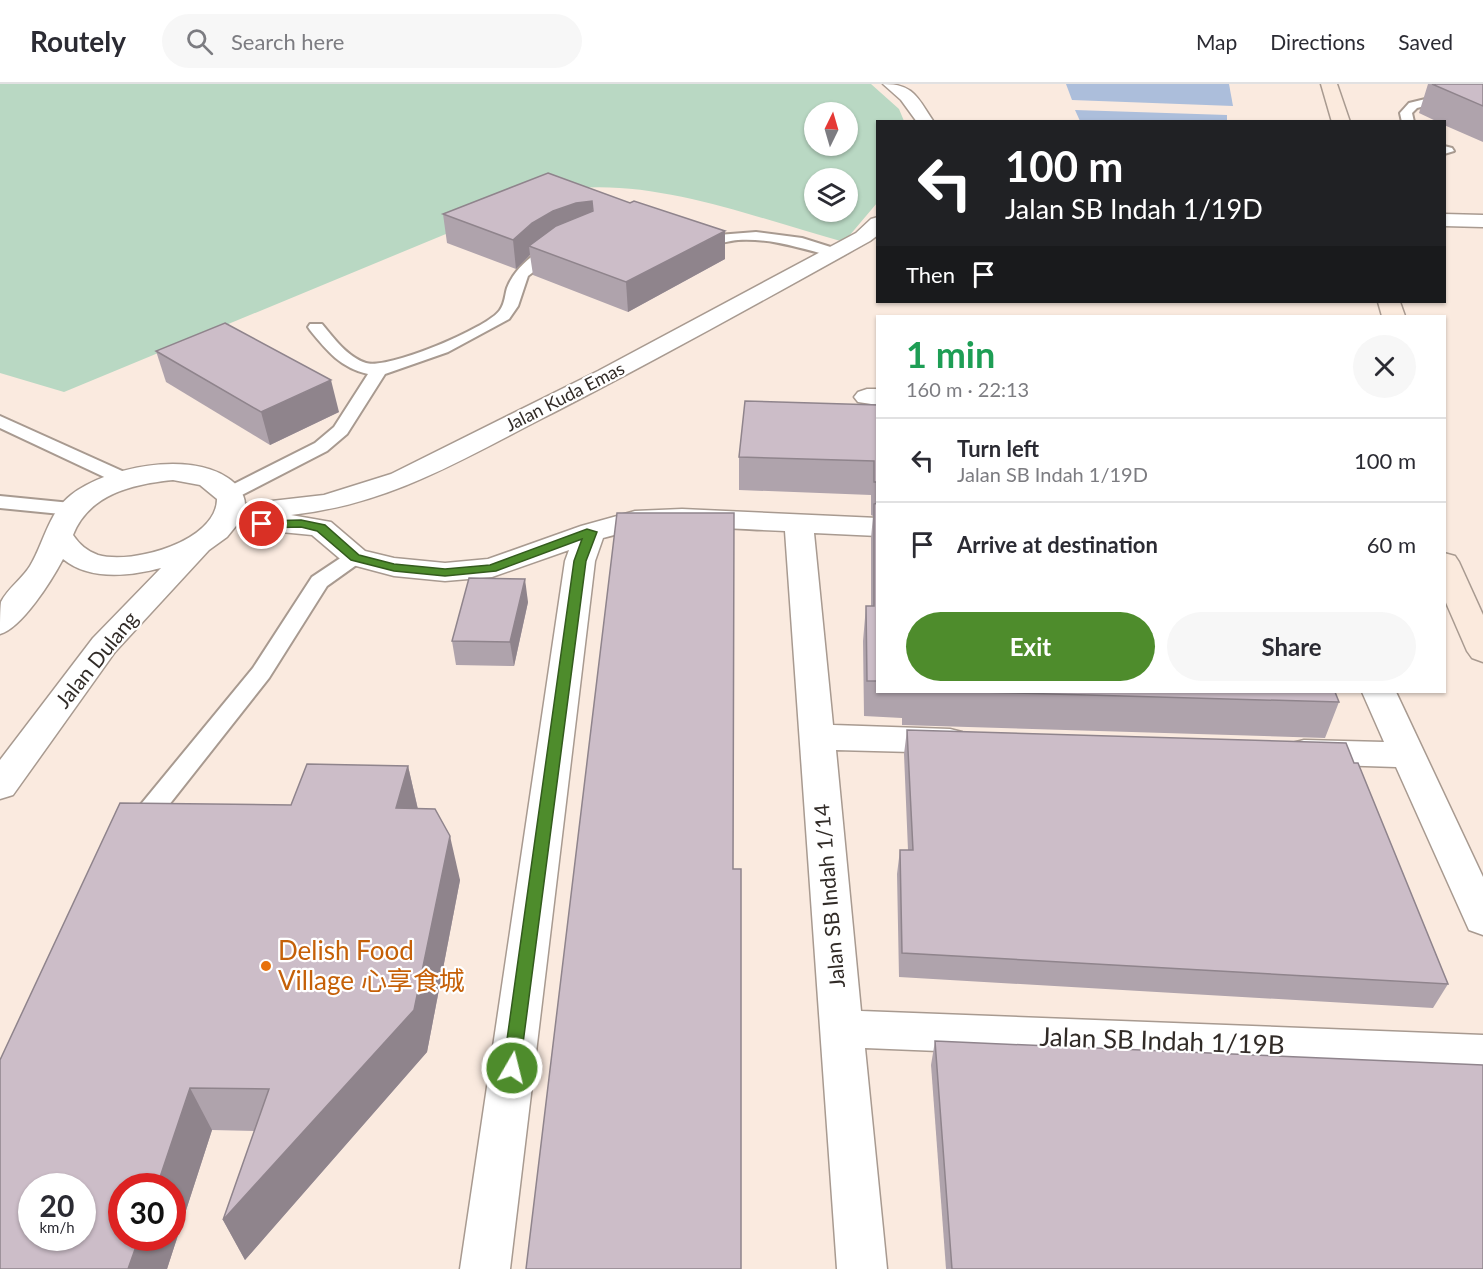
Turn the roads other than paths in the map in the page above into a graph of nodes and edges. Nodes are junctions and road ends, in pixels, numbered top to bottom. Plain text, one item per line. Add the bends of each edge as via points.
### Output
1 (891, 84) edge
2 (1329, 84) edge
3 (1483, 88) edge
4 (925, 120) edge
5 (1340, 120) edge
6 (1408, 120) edge
7 (1446, 220) edge
8 (1483, 221) edge
9 (876, 225) edge
10 (705, 240) edge
11 (569, 243) edge
12 (835, 252) junction
13 (316, 327) dead end
14 (378, 370) junction
15 (0, 421) edge
16 (124, 479) junction
17 (0, 502) edge
18 (221, 519) junction
19 (65, 523) junction
20 (799, 523) junction
21 (876, 527) edge
22 (591, 532) junction
23 (355, 557) junction
24 (1446, 567) edge
25 (2, 618) edge
26 (1483, 651) edge
27 (1378, 693) edge
28 (817, 737) junction
29 (982, 742) edge
30 (1277, 751) edge
31 (1407, 755) junction
32 (0, 786) edge
33 (123, 848) edge
34 (1483, 919) edge
35 (841, 1029) junction
36 (1483, 1054) edge
37 (485, 1269) edge
38 (862, 1269) edge

1 - 4 street via 907,96
2 - 5 street
3 - 6 lane via 1413,105 1406,113
7 - 8 street
9 - 12 street, Jalan Kuda Emas via 864,237
10 - 12 lane via 738,235 774,236 802,240
11 - 14 lane via 535,261 522,273 514,288 513,302 504,315 480,332
12 - 18 street, Jalan Kuda Emas via 607,376 401,480 324,502
13 - 14 lane via 338,355
14 - 18 lane via 341,430
15 - 16 lane
16 - 18 street via 180,472 204,477 222,486
16 - 19 street via 94,492
17 - 19 lane
18 - 19 street via 176,556 144,564 111,566 85,561 67,551
18 - 23 street via 321,528
18 - 32 street, Jalan Dulang via 104,645
19 - 25 street via 46,564
20 - 21 street
20 - 22 street via 674,518 635,520
20 - 28 street, Jalan SB Indah 1/14
22 - 23 street via 492,568 445,572 394,567
22 - 37 street via 580,561
23 - 33 lane via 319,582 261,674
24 - 26 street
27 - 31 street
28 - 29 street
28 - 35 street, Jalan SB Indah 1/14
30 - 31 street
31 - 34 street
35 - 36 street, Jalan SB Indah 1/19B
35 - 38 street, Jalan SB Indah 1/14

